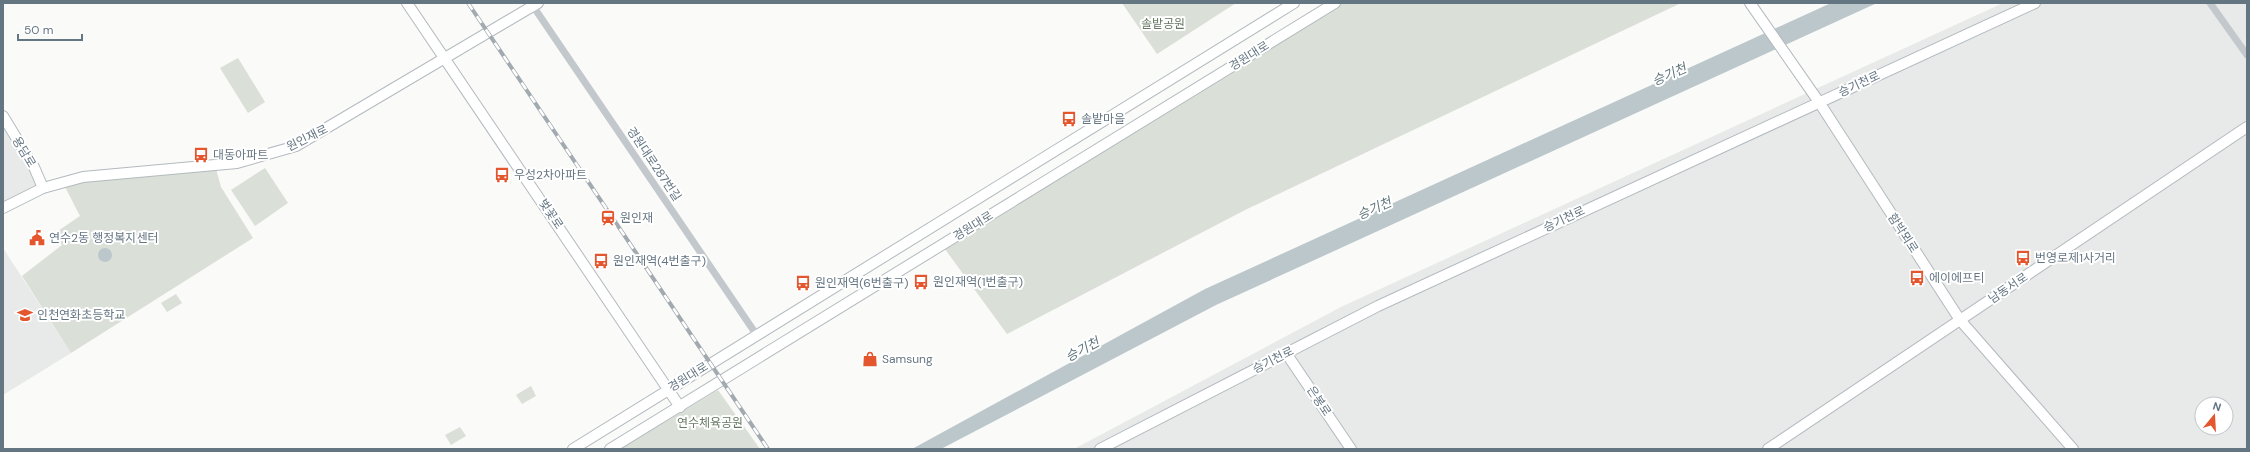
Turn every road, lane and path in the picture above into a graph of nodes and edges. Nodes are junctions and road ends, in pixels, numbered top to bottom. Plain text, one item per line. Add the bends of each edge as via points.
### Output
1 (407, 3) edge
2 (1294, 3) edge
3 (1335, 3) edge
4 (1750, 3) edge
5 (2035, 3) edge
6 (2210, 3) edge
7 (536, 5) edge
8 (2247, 55) edge
9 (446, 59) junction
10 (1819, 102) junction
11 (3, 116) edge
12 (2247, 127) edge
13 (43, 188) junction
14 (3, 208) edge
15 (1960, 320) junction
16 (756, 334) junction
17 (1286, 353) junction
18 (669, 389) junction
19 (680, 407) junction
20 (573, 449) edge
21 (610, 449) edge
22 (1100, 449) edge
23 (1351, 449) edge
24 (1768, 449) edge
25 (2074, 449) edge

1 - 9 main road, 벚꽃로
2 - 16 main road, 경원대로
3 - 19 main road, 경원대로
4 - 10 main road, 함박뫼로
5 - 10 main road, 승기천로
6 - 8 street
7 - 9 main road, 원인재로
7 - 16 street, 경원대로287번길
9 - 13 main road, 원인재로 via 296,146 237,163 83,177
9 - 18 main road, 벚꽃로
10 - 15 main road, 함박뫼로
10 - 17 main road, 승기천로 via 1448,273
11 - 13 main road, 용담로 via 34,167
12 - 15 main road, 남동서로
13 - 14 main road, 원인재로
15 - 24 main road, 남동서로
15 - 25 main road, 함박뫼로
16 - 18 main road, 경원대로
17 - 22 main road, 승기천로
17 - 23 main road, 은봉로
18 - 19 main road, 벚꽃로
18 - 20 main road, 경원대로
19 - 21 main road, 경원대로

